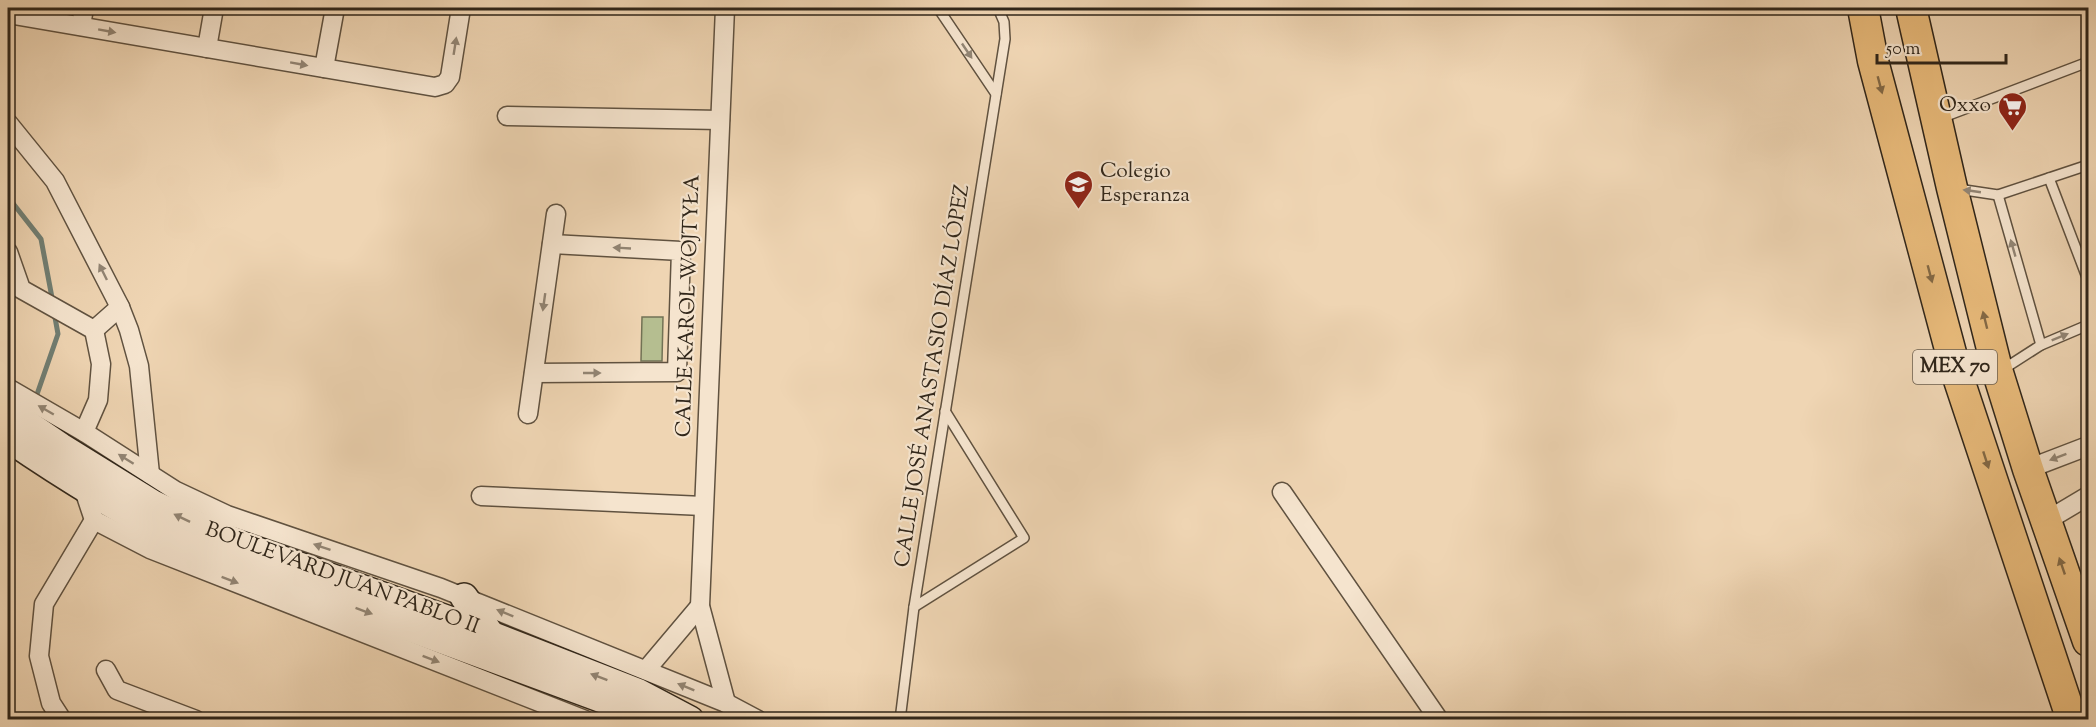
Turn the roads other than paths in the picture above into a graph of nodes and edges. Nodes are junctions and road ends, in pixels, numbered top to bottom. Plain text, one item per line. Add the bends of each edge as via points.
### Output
1 (84, 8) edge
2 (214, 8) edge
3 (335, 8) edge
4 (461, 8) edge
5 (725, 8) edge
6 (938, 8) edge
7 (998, 8) edge
8 (1863, 8) edge
9 (1911, 8) edge
10 (8, 14) edge
11 (81, 26) junction
12 (207, 48) junction
13 (2088, 62) edge
14 (324, 68) junction
15 (996, 94) junction
16 (507, 116) dead end
17 (720, 120) junction
18 (1936, 120) junction
19 (8, 123) edge
20 (2088, 165) edge
21 (2049, 178) junction
22 (1952, 189) junction
23 (1998, 195) junction
24 (556, 214) dead end
25 (552, 244) junction
26 (8, 252) edge
27 (2088, 280) edge
28 (679, 296) junction
29 (712, 297) junction
30 (120, 307) junction
31 (2088, 325) edge
32 (678, 329) junction
33 (94, 330) junction
34 (711, 330) junction
35 (2041, 345) junction
36 (534, 373) junction
37 (1998, 373) junction
38 (8, 388) edge
39 (8, 411) edge
40 (945, 411) junction
41 (528, 414) dead end
42 (84, 432) junction
43 (8, 438) edge
44 (2088, 446) edge
45 (53, 456) junction
46 (2028, 469) junction
47 (150, 474) junction
48 (82, 487) junction
49 (1282, 492) dead end
50 (481, 496) dead end
51 (2088, 496) edge
52 (703, 506) junction
53 (227, 515) junction
54 (94, 520) junction
55 (2046, 521) junction
56 (236, 543) junction
57 (464, 597) junction
58 (700, 606) junction
59 (914, 608) junction
60 (491, 635) junction
61 (2088, 641) edge
62 (2088, 657) edge
63 (2053, 663) junction
64 (106, 670) dead end
65 (646, 670) junction
66 (726, 703) junction
67 (62, 720) edge
68 (195, 720) edge
69 (585, 720) edge
70 (653, 720) edge
71 (690, 720) edge
72 (758, 720) edge
73 (900, 720) edge
74 (1438, 720) edge
75 (2072, 720) edge

1 - 11 street
2 - 12 street
3 - 14 street
14 -> 4 street via 435,87 445,84 450,77
5 - 17 street, CALLE KAROL WOJTYŁA
6 -> 15 lane
7 - 15 lane, CALLE JOSÉ ANASTASIO DÍAZ LÓPEZ via 1005,39
8 -> 63 main road, MEX 70 via 1873,61 1955,368
9 - 18 main road, MEX 70
10 - 11 street
11 -> 12 street
12 -> 14 street
13 - 18 lane
15 - 40 lane, CALLE JOSÉ ANASTASIO DÍAZ LÓPEZ
16 - 17 street
17 - 29 street, CALLE KAROL WOJTYŁA
18 - 22 main road, MEX 70
30 -> 19 street via 56,181
20 - 21 lane
21 - 23 lane
21 - 27 lane
23 -> 22 lane
37 -> 22 main road, MEX 70
35 -> 23 lane
24 - 25 street
28 -> 25 street via 681,251
25 -> 36 street
26 - 33 street via 21,289
28 - 29 street
28 - 32 street
29 - 34 street, CALLE KAROL WOJTYŁA
30 - 33 street
30 - 47 street via 139,366
35 -> 31 lane
32 - 34 street
36 -> 32 street via 677,372
33 - 42 street via 101,364 98,400
34 - 52 street, CALLE KAROL WOJTYŁA
35 - 37 lane
36 - 41 street
37 - 46 main road, MEX 70
42 -> 38 street
39 - 45 main road, BOULEVARD JUAN PABLO II
40 - 59 lane, CALLE JOSÉ ANASTASIO DÍAZ LÓPEZ
40 - 59 lane via 1024,538
47 -> 42 street
43 - 45 main road, BOULEVARD JUAN PABLO II
44 -> 46 street
45 - 48 main road, BOULEVARD JUAN PABLO II
56 -> 45 main road, BOULEVARD JUAN PABLO II
46 - 55 main road, MEX 70
47 - 53 street
48 - 54 street
48 -> 70 main road, BOULEVARD JUAN PABLO II via 181,543
49 - 74 street
50 - 52 street
51 - 55 street
52 - 58 street, CALLE KAROL WOJTYŁA
53 - 56 street
57 -> 53 street
54 - 67 street via 44,604 39,656 51,703
54 -> 69 street via 150,549
61 -> 55 main road, MEX 70
56 - 60 main road, BOULEVARD JUAN PABLO II
57 - 60 main road
65 -> 57 street
58 - 65 street
58 - 66 street, CALLE KAROL WOJTYŁA
59 - 73 lane, CALLE JOSÉ ANASTASIO DÍAZ LÓPEZ
71 -> 60 main road, BOULEVARD JUAN PABLO II via 637,692
62 - 63 main road
63 - 75 main road, MEX 70
64 - 68 street via 117,690
66 -> 65 street
66 - 72 street

